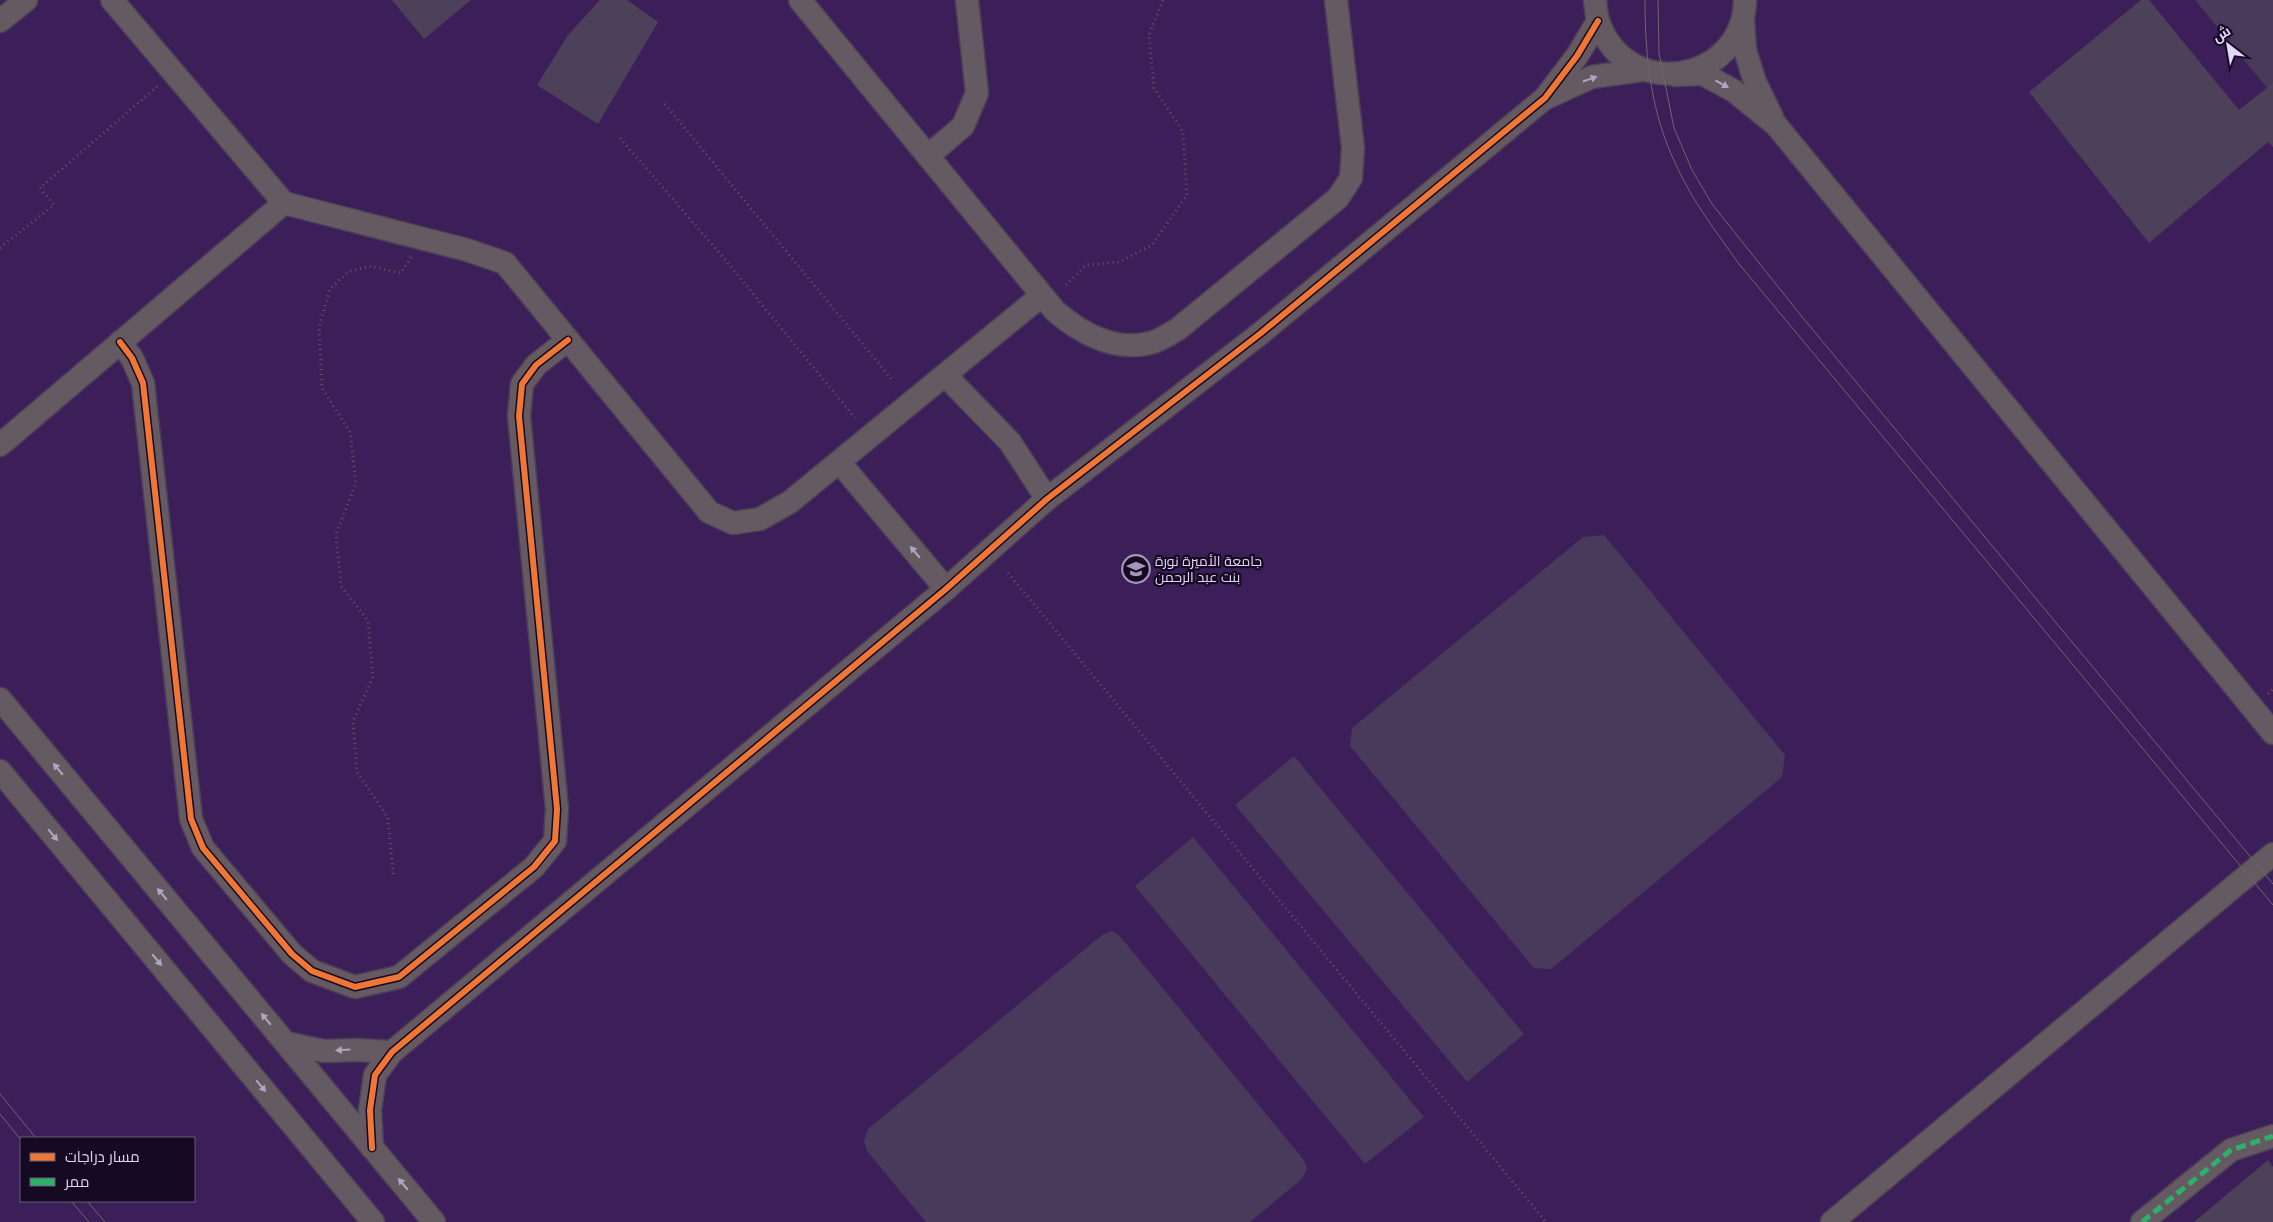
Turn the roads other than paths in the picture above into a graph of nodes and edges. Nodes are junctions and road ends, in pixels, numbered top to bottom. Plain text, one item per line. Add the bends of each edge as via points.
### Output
1 (26, 0) edge
2 (112, 0) edge
3 (800, 0) edge
4 (968, 0) edge
5 (1336, 0) edge
6 (1744, 9) edge
7 (1596, 11) edge
8 (0, 21) edge
9 (1642, 70) junction
10 (1676, 74) junction
11 (1545, 98) junction
12 (1776, 125) junction
13 (928, 156) junction
14 (284, 203) junction
15 (1041, 296) junction
16 (568, 340) junction
17 (120, 342) junction
18 (945, 375) junction
19 (0, 445) edge
20 (840, 463) junction
21 (1047, 499) junction
22 (946, 589) junction
23 (0, 699) edge
24 (2273, 733) edge
25 (0, 771) edge
26 (2273, 854) edge
27 (286, 1043) junction
28 (392, 1052) junction
29 (2273, 1136) edge
30 (372, 1148) junction
31 (373, 1222) edge
32 (434, 1222) edge
33 (1832, 1222) edge
34 (2142, 1222) edge

1 - 8 street
2 - 14 street
3 - 13 street
4 - 13 street via 976,93 963,126
5 - 15 street via 1353,148 1351,178 1338,198 1178,329 1152,343 1125,346 1100,340 1076,328
6 - 10 street via 1734,39 1718,57 1698,69
6 - 12 street via 1745,50 1755,82
7 - 9 street via 1608,42 1623,58
7 - 11 street via 1577,56
9 - 10 street
11 -> 9 street via 1592,77
10 -> 12 street via 1703,74 1734,91
11 - 21 street via 1261,333
12 - 24 street
13 - 15 street
14 - 16 street via 467,250 505,263
14 - 17 street
15 - 18 street
16 - 17 street via 536,365 522,384 519,416 557,809 555,841 534,867 399,977 355,987 312,971 292,954 203,848 191,819 143,382
16 - 20 street via 709,512 734,523 760,519 790,502
17 - 19 street
18 - 20 street
18 - 21 street via 998,449
22 -> 20 street
21 - 22 street
22 - 28 street
27 -> 23 street
25 -> 31 street
26 - 33 street
28 -> 27 street via 324,1051
27 - 30 street
28 - 30 street via 375,1075 370,1110
29 - 34 street via 2231,1150
32 -> 30 street

